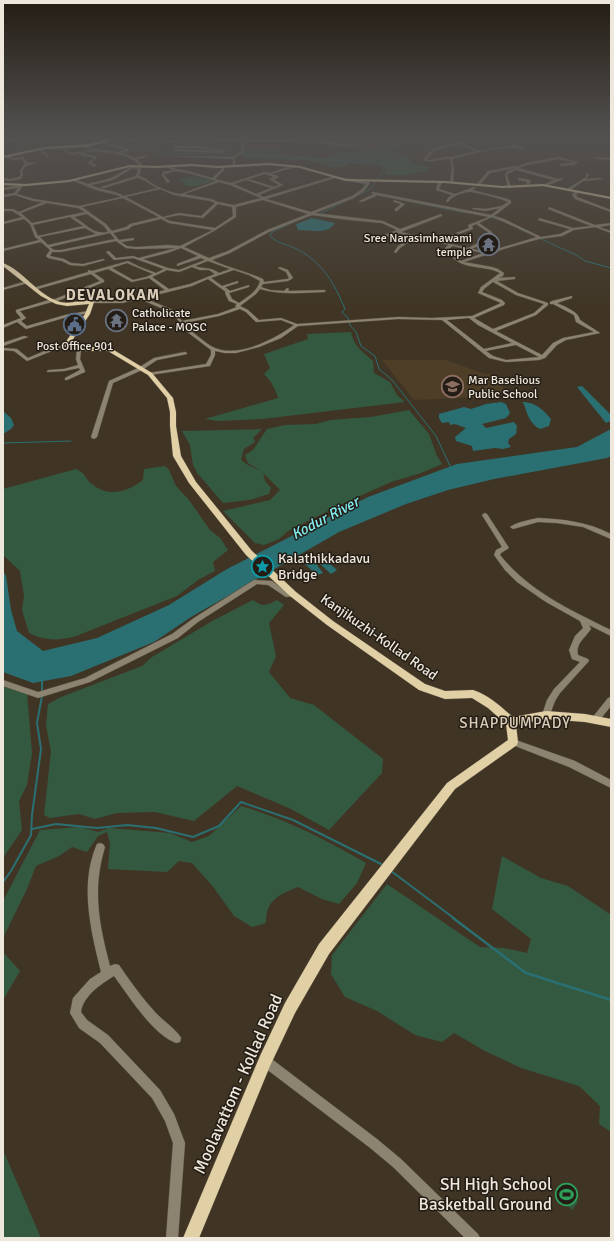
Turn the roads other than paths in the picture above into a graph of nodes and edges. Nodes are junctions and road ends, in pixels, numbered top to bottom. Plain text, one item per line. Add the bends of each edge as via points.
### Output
1 (18, 195) edge
2 (116, 195) edge
3 (132, 195) edge
4 (180, 195) edge
5 (256, 195) edge
6 (278, 195) edge
7 (355, 195) edge
8 (372, 195) edge
9 (377, 195) edge
10 (379, 195) edge
11 (455, 195) edge
12 (486, 195) edge
13 (574, 195) edge
14 (593, 195) edge
15 (123, 197) junction
16 (611, 198) edge
17 (264, 199) junction
18 (361, 201) dead end
19 (447, 201) dead end
20 (46, 202) junction
21 (217, 204) junction
22 (234, 206) junction
23 (78, 207) junction
24 (501, 207) junction
25 (466, 208) dead end
26 (549, 208) dead end
27 (4, 210) edge
28 (396, 210) dead end
29 (611, 211) edge
30 (19, 213) junction
31 (87, 213) junction
32 (312, 214) junction
33 (441, 215) dead end
34 (70, 216) junction
35 (490, 217) junction
36 (24, 218) junction
37 (162, 218) junction
38 (539, 219) dead end
39 (3, 223) edge
40 (476, 223) junction
41 (52, 224) dead end
42 (611, 224) edge
43 (592, 225) junction
44 (32, 226) junction
45 (84, 227) junction
46 (216, 229) junction
47 (573, 229) junction
48 (111, 232) junction
49 (398, 232) junction
50 (611, 232) edge
51 (458, 233) dead end
52 (99, 234) junction
53 (453, 235) dead end
54 (416, 236) junction
55 (37, 237) junction
56 (133, 239) dead end
57 (539, 239) junction
58 (41, 240) junction
59 (118, 240) junction
60 (436, 240) junction
61 (370, 242) dead end
62 (452, 245) junction
63 (49, 246) junction
64 (182, 247) junction
65 (3, 250) edge
66 (468, 250) junction
67 (52, 251) junction
68 (108, 252) dead end
69 (396, 252) dead end
70 (488, 253) junction
71 (456, 255) junction
72 (202, 256) junction
73 (138, 259) junction
74 (208, 259) junction
75 (470, 259) junction
76 (103, 260) dead end
77 (127, 262) junction
78 (460, 262) junction
79 (3, 264) edge
80 (75, 264) junction
81 (178, 265) dead end
82 (191, 266) junction
83 (108, 267) junction
84 (280, 268) dead end
85 (167, 269) junction
86 (235, 269) junction
87 (91, 272) junction
88 (156, 274) junction
89 (219, 275) junction
90 (150, 277) junction
91 (208, 278) junction
92 (514, 278) dead end
93 (494, 281) junction
94 (27, 282) junction
95 (237, 282) dead end
96 (262, 282) junction
97 (248, 286) dead end
98 (222, 288) junction
99 (259, 288) junction
100 (3, 289) edge
101 (34, 289) junction
102 (169, 291) junction
103 (324, 291) dead end
104 (229, 292) junction
105 (571, 297) dead end
106 (141, 298) junction
107 (53, 301) junction
108 (90, 302) junction
109 (553, 302) junction
110 (547, 304) junction
111 (239, 306) junction
112 (88, 312) junction
113 (470, 317) junction
114 (444, 319) junction
115 (18, 321) junction
116 (182, 322) junction
117 (297, 325) junction
118 (3, 327) edge
119 (494, 330) junction
120 (26, 337) dead end
121 (518, 343) junction
122 (3, 345) edge
123 (66, 346) junction
124 (3, 349) edge
125 (79, 349) junction
126 (213, 349) junction
127 (484, 350) junction
128 (185, 353) dead end
129 (543, 357) junction
130 (208, 365) junction
131 (81, 366) junction
132 (140, 369) junction
133 (49, 371) dead end
134 (212, 372) dead end
135 (150, 374) junction
136 (67, 379) dead end
137 (94, 436) dead end
138 (485, 515) dead end
139 (513, 526) dead end
140 (611, 537) edge
141 (293, 594) junction
142 (583, 619) junction
143 (611, 633) edge
144 (3, 683) edge
145 (611, 700) edge
146 (546, 715) junction
147 (595, 720) junction
148 (511, 722) junction
149 (611, 724) edge
150 (514, 742) junction
151 (611, 784) edge
152 (100, 848) dead end
153 (107, 974) junction
154 (176, 1038) dead end
155 (265, 1061) junction
156 (194, 1237) edge
157 (172, 1238) edge
158 (474, 1238) edge

1 - 20 street
2 - 15 street
3 - 15 street
4 - 21 street via 210,200
5 - 17 street
6 - 17 street
7 - 32 street
8 - 18 street
9 - 28 street via 403,204
10 - 35 street
11 - 19 street
12 - 24 street via 510,201
13 - 29 street via 576,198
14 - 16 main road
15 - 23 street
15 - 37 street
17 - 22 street
17 - 32 street
20 - 23 street
20 - 30 street
21 - 22 street
21 - 37 street via 202,217 179,214
22 - 46 street via 235,216
23 - 31 street
24 - 25 street via 486,210
24 - 35 street
26 - 43 street
27 - 30 street
30 - 36 street
31 - 34 street
31 - 48 street
32 - 49 street via 383,222
32 - 74 street
33 - 49 street
34 - 44 street
34 - 45 street
35 - 40 street
35 - 57 street via 503,220
36 - 39 street
36 - 44 street
37 - 46 street via 169,222
37 - 48 street
38 - 47 street
40 - 51 street via 469,226 472,228
40 - 66 street via 488,230 489,238
41 - 44 street
42 - 43 street
43 - 47 street
43 - 50 street
44 - 55 street
45 - 52 street
45 - 55 street
46 - 64 street
47 - 57 street via 561,235
48 - 52 street
48 - 59 street
49 - 54 street
49 - 61 street
52 - 63 street
53 - 60 street
54 - 60 street
54 - 69 street via 399,247
55 - 58 street
56 - 59 street
57 - 70 street
58 - 63 street
58 - 65 street
59 - 64 street via 131,248
59 - 67 street
60 - 62 street
62 - 66 street
62 - 71 street via 446,251
63 - 67 street
64 - 72 street
64 - 73 street via 165,254
66 - 70 street
66 - 71 street
67 - 80 street via 48,256 50,258
68 - 73 street via 115,258
70 - 75 street
71 - 75 street
71 - 78 street via 455,259
72 - 74 street
72 - 81 street
73 - 77 street
73 - 85 street
74 - 82 street
74 - 86 street
75 - 78 street
76 - 80 street via 83,265
77 - 83 street
77 - 88 street
78 - 93 street via 500,271 502,275
79 - 94 main road
80 - 87 street
82 - 85 street via 177,272
82 - 89 street via 210,269
83 - 87 street
83 - 90 street via 132,280
84 - 96 street via 287,271 291,278
85 - 88 street
86 - 89 street
86 - 96 street via 254,275
87 - 101 street
87 - 107 street via 103,281
88 - 90 street
89 - 91 street
90 - 102 street
91 - 98 street
91 - 102 street via 191,286
92 - 93 street
93 - 110 street via 517,294
93 - 113 street via 480,293 498,299 504,304
94 - 100 street
94 - 101 main road
95 - 98 street
96 - 99 street
97 - 104 street
98 - 104 street
99 - 103 street via 270,291
99 - 111 street
101 - 107 main road
102 - 106 street
104 - 111 street via 230,300
105 - 109 street
106 - 108 street via 122,302
106 - 116 street via 173,312
107 - 108 main road via 65,304
107 - 115 street via 17,311 24,318
108 - 112 main road via 92,304
109 - 110 street
109 - 129 street via 578,316 578,321 598,333 565,339 550,348
110 - 119 street via 536,314
111 - 116 street via 219,316
111 - 117 street via 258,320 281,319
112 - 115 street via 25,328
112 - 123 main road
113 - 114 street
113 - 119 street
114 - 117 street via 409,318
114 - 127 street
115 - 118 street
116 - 126 street via 188,331
117 - 126 street via 269,342 242,351
119 - 121 street
120 - 122 street
121 - 127 street
121 - 129 street
123 - 124 street via 26,360 14,350
123 - 125 main road
125 - 131 street via 78,359
125 - 132 main road via 110,350
126 - 130 street
127 - 129 street via 491,356 506,361 527,361
128 - 132 street via 156,359
130 - 134 street
130 - 135 street
131 - 133 street
131 - 136 street via 84,370 82,372
132 - 135 main road
132 - 137 street via 112,382
135 - 141 main road, Kanjikuzhi-Kollad Road via 170,398 178,456 193,483 249,552
138 - 142 street via 506,548 496,554 504,565 534,591
139 - 140 street via 536,520 563,522 586,526
141 - 144 street via 286,595 270,583 256,582 175,636 87,680 38,695
141 - 148 main road, Kanjikuzhi-Kollad Road via 422,687 445,695 473,694 492,705
142 - 143 street
142 - 146 street via 587,629 578,638 573,650 575,657 585,661 557,691
145 - 147 street
146 - 147 main road
146 - 148 main road
147 - 149 main road
148 - 150 main road
150 - 151 street via 572,764
150 - 155 main road, Moolavattom - Kollad Road via 451,786 387,867 324,949 290,1008
152 - 153 street via 96,856 93,880 93,917
153 - 154 street via 115,969 146,1010 162,1028
153 - 157 street via 94,983 77,1002 75,1013 83,1024 104,1039 128,1063 156,1094 170,1118 179,1143
155 - 156 main road, Moolavattom - Kollad Road
155 - 158 street via 391,1158

